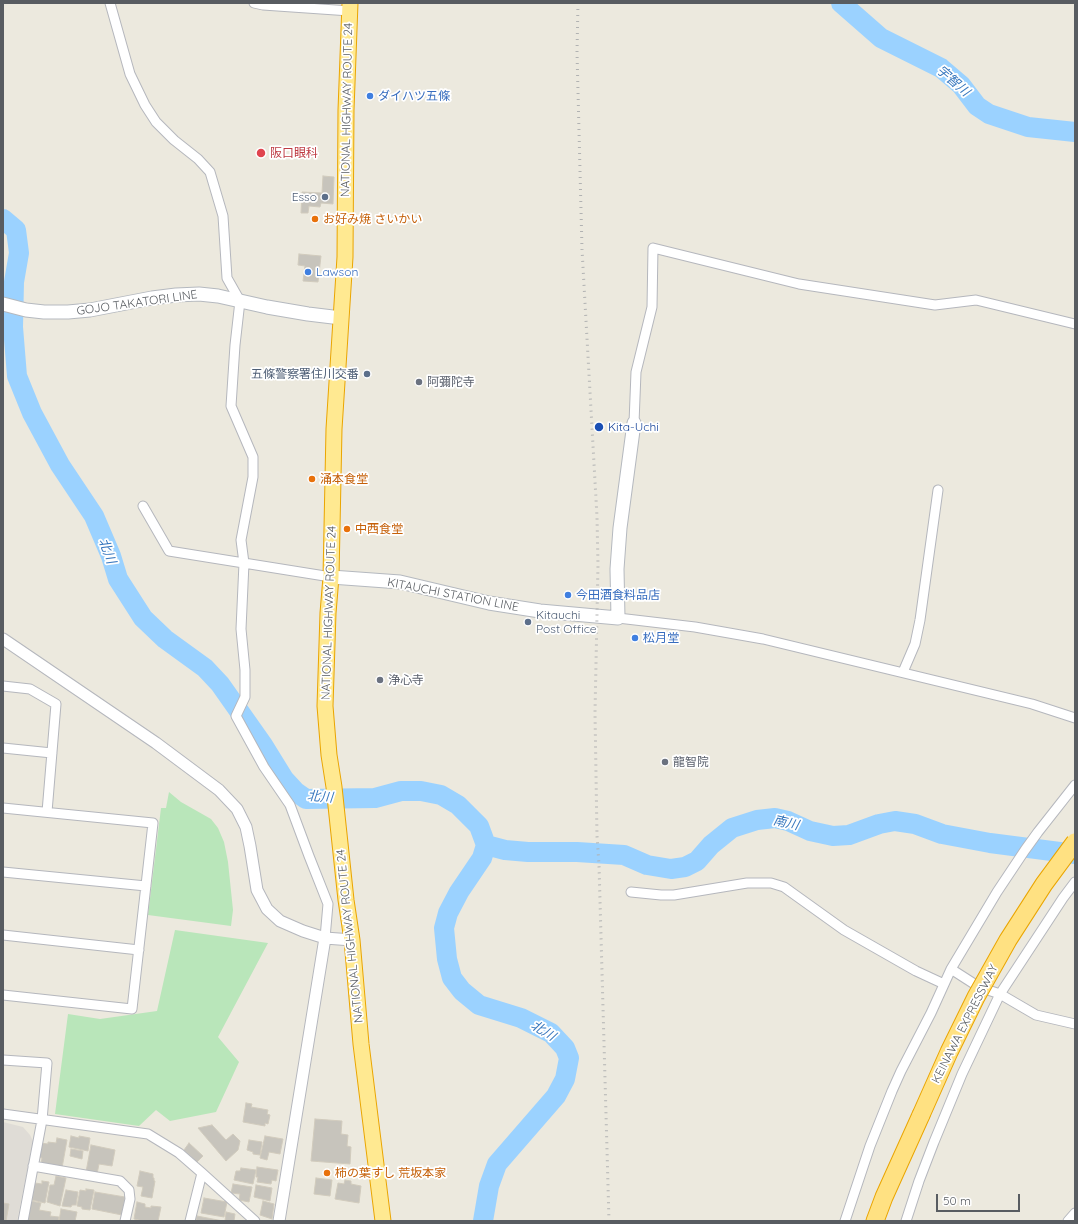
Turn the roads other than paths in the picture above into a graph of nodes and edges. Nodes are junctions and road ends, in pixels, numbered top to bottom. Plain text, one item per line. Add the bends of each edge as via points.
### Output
1 (110, 3) edge
2 (254, 3) edge
3 (350, 7) edge
4 (240, 301) junction
5 (5, 305) edge
6 (341, 318) junction
7 (1075, 324) edge
8 (634, 423) joint
9 (938, 490) dead end
10 (143, 506) dead end
11 (244, 563) junction
12 (331, 577) junction
13 (618, 618) junction
14 (3, 639) edge
15 (903, 672) junction
16 (3, 686) edge
17 (1075, 718) edge
18 (3, 748) edge
19 (52, 753) junction
20 (1075, 785) edge
21 (3, 808) edge
22 (47, 812) junction
23 (1075, 842) edge
24 (3, 872) edge
25 (1075, 882) edge
26 (146, 886) junction
27 (631, 892) dead end
28 (3, 935) edge
29 (326, 938) junction
30 (352, 940) junction
31 (139, 950) junction
32 (951, 969) junction
33 (944, 984) junction
34 (1000, 994) junction
35 (3, 995) edge
36 (1075, 1024) edge
37 (3, 1060) edge
38 (3, 1114) edge
39 (921, 1115) junction
40 (42, 1120) junction
41 (33, 1166) junction
42 (202, 1173) junction
43 (23, 1221) edge
44 (125, 1221) edge
45 (190, 1221) edge
46 (255, 1221) edge
47 (278, 1221) edge
48 (383, 1221) edge
49 (844, 1221) edge
50 (875, 1221) edge
51 (883, 1221) edge
52 (906, 1221) edge

1 - 4 street via 130,74 145,104 156,122 210,172 223,216 227,278
2 - 3 street
3 - 6 highway, NATIONAL HIGHWAY ROUTE 24 via 345,257
4 - 5 main road, GOJO TAKATORI LINE via 199,294 176,295 68,312 44,312
4 - 6 main road, GOJO TAKATORI LINE
4 - 11 street via 231,406 253,457 253,477 241,540
6 - 12 highway, NATIONAL HIGHWAY ROUTE 24 via 334,429
7 - 8 street via 976,300 936,305 799,284 654,248 652,307 636,372
8 - 13 main road via 620,528 617,569
9 - 15 street via 920,620 915,644
10 - 11 street via 169,551
11 - 12 street
11 - 29 street via 241,629 245,697 236,716 264,768 290,804 328,904
12 - 13 main road, KITAUCHI STATION LINE via 400,582 496,604
12 - 30 highway, NATIONAL HIGHWAY ROUTE 24 via 325,706
13 - 15 street via 695,627 763,639
14 - 29 street via 156,743 219,790 237,809 246,827 257,890 267,909 280,921
15 - 17 street via 1032,704
16 - 19 street via 30,689 56,704
18 - 19 street
19 - 22 street
20 - 32 street via 1010,872
21 - 22 street
22 - 26 street via 153,823
23 - 39 highway, KEINAWA EXPRESSWAY, bridge via 1008,940 949,1052
24 - 26 street
25 - 34 street
26 - 31 street
27 - 33 street via 674,895 747,883 771,883 784,887 844,930
28 - 31 street
29 - 30 street
29 - 47 street
30 - 48 highway, NATIONAL HIGHWAY ROUTE 24
31 - 35 street via 132,1010
32 - 33 street
32 - 34 street via 978,986
33 - 49 street via 892,1091
34 - 36 street via 1036,1015
34 - 52 street via 956,1087
37 - 40 street via 47,1064
38 - 40 street
39 - 50 highway
39 - 51 highway, KEINAWA EXPRESSWAY
40 - 41 street
40 - 42 street via 148,1134 179,1153
41 - 43 street
41 - 44 street via 120,1182 129,1190 130,1199
42 - 45 street
42 - 46 street

